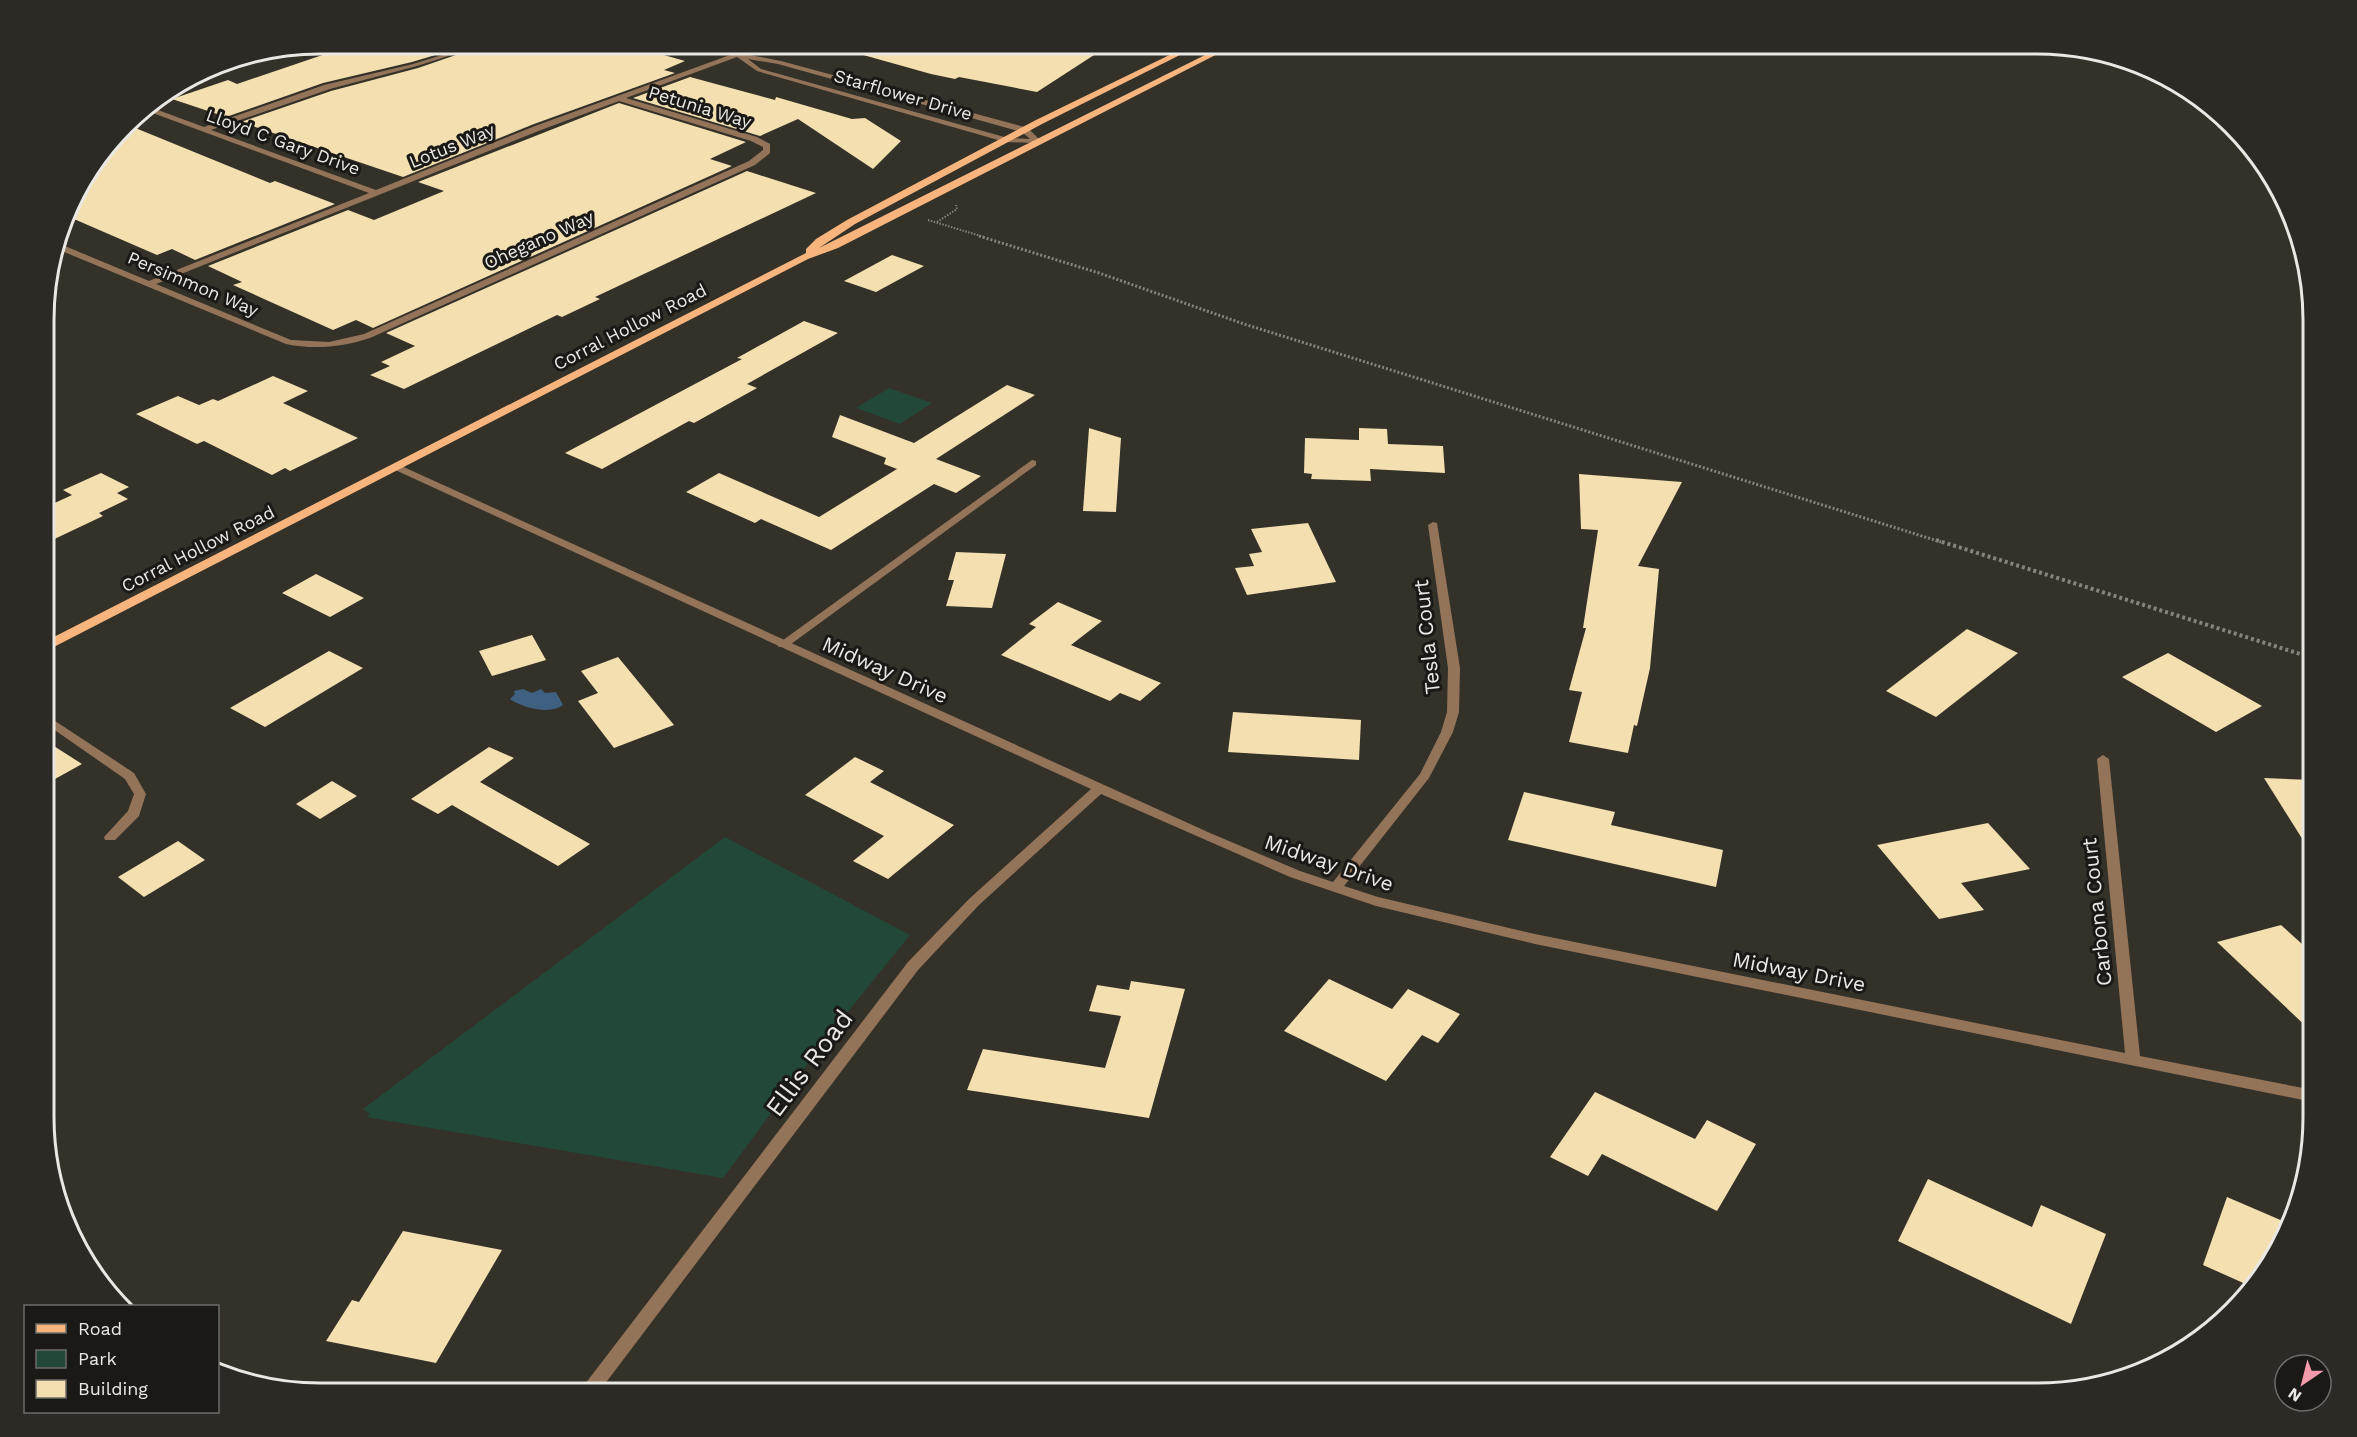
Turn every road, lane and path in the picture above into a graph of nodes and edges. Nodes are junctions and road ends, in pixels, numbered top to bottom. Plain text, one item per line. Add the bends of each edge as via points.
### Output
1 (451, 54) edge
2 (734, 54) edge
3 (1178, 54) edge
4 (1214, 54) edge
5 (738, 55) junction
6 (618, 98) junction
7 (155, 112) edge
8 (205, 129) junction
9 (1025, 130) junction
10 (1008, 140) junction
11 (1037, 141) junction
12 (767, 151) joint
13 (377, 193) junction
14 (898, 213) junction
15 (64, 249) edge
16 (804, 257) junction
17 (151, 283) junction
18 (318, 346) joint
19 (1032, 463) dead end
20 (396, 467) junction
21 (1433, 525) dead end
22 (54, 643) edge
23 (783, 645) junction
24 (2303, 655) edge
25 (54, 724) edge
26 (2103, 759) dead end
27 (1099, 789) junction
28 (110, 837) dead end
29 (1335, 888) junction
30 (2133, 1060) junction
31 (2303, 1094) edge
32 (596, 1383) edge

1 - 8 street via 327,87
2 - 5 street, Starflower Drive
3 - 9 main road
4 - 11 main road, Corral Hollow Road
5 - 6 street, Lotus Way
5 - 9 street via 779,62
5 - 10 street, Starflower Drive via 759,70
6 - 12 street, Petunia Way via 754,139 767,146
6 - 13 street, Lotus Way
7 - 8 street, Lloyd C Gary Drive
8 - 13 street, Lloyd C Gary Drive
9 - 10 main road
9 - 11 street
10 - 11 street, Starflower Drive
10 - 16 main road via 851,222 820,241
11 - 14 main road, Corral Hollow Road
12 - 18 street, Ohegano Way via 752,163 367,336
13 - 17 street, Lotus Way
14 - 16 main road, Corral Hollow Road
14 - 24 path via 1088,269 1244,324
15 - 17 street, Persimmon Way
16 - 20 main road, Corral Hollow Road
17 - 18 street, Persimmon Way via 289,342
19 - 23 street
20 - 22 main road, Corral Hollow Road
20 - 23 street, Midway Drive
21 - 29 street, Tesla Court via 1454,668 1453,712 1425,775
23 - 27 street, Midway Drive
25 - 28 street via 130,776 140,794 134,813
26 - 30 street, Carbona Court
27 - 29 street, Midway Drive
27 - 32 street, Ellis Road via 974,902 913,966
29 - 30 street, Midway Drive via 1466,924
30 - 31 street, Midway Drive

